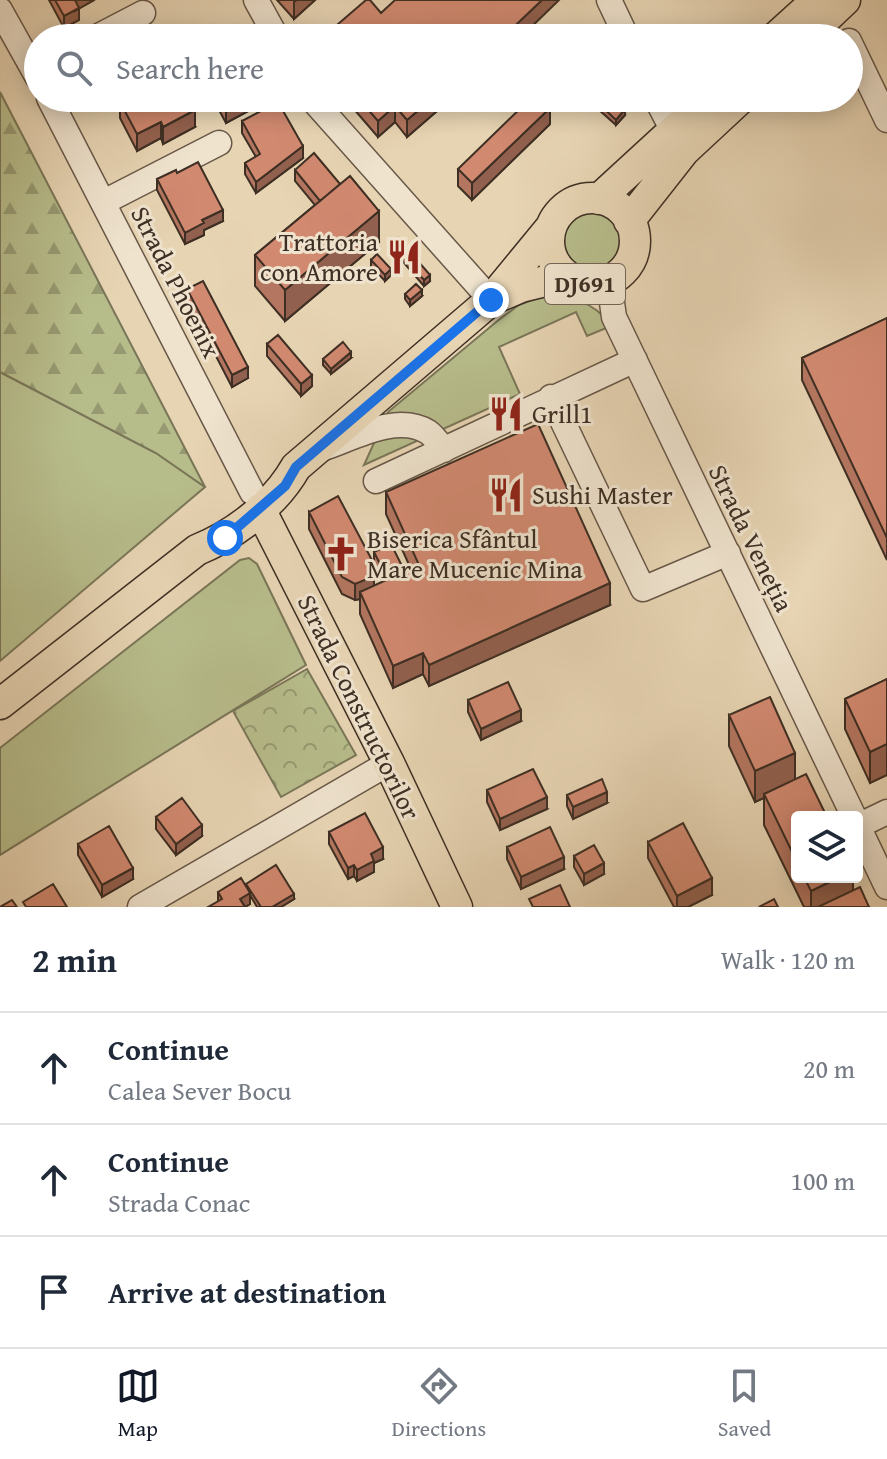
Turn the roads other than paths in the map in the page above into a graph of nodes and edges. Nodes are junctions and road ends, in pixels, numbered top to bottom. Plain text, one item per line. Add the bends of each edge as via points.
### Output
1 (256, 0) edge
2 (609, 0) edge
3 (0, 10) edge
4 (143, 13) dead end
5 (820, 13) edge
6 (122, 24) edge
7 (269, 24) edge
8 (620, 24) edge
9 (779, 24) edge
10 (800, 24) edge
11 (24, 50) edge
12 (863, 70) edge
13 (56, 112) edge
14 (323, 112) edge
15 (663, 112) edge
16 (694, 112) edge
17 (726, 112) edge
18 (887, 120) edge
19 (673, 131) junction
20 (219, 143) dead end
21 (599, 199) junction
22 (104, 202) junction
23 (629, 221) junction
24 (551, 227) junction
25 (566, 276) junction
26 (609, 281) junction
27 (491, 300) junction
28 (635, 360) junction
29 (551, 397) junction
30 (444, 450) junction
31 (305, 459) junction
32 (376, 481) dead end
33 (256, 500) junction
34 (728, 553) junction
35 (0, 704) edge
36 (389, 763) junction
37 (851, 811) edge
38 (887, 812) edge
39 (863, 822) edge
40 (863, 837) edge
41 (887, 887) edge
42 (140, 907) edge
43 (457, 907) edge

1 - 7 street
2 - 8 street
3 - 11 street
4 - 6 street
5 - 9 street
5 - 10 main road
12 - 18 street
13 - 22 street, Strada Phoenix
14 - 27 street
15 - 19 street
16 - 19 main road, DJ691
17 - 23 main road via 684,151
19 - 21 main road, DJ691
20 - 22 street
21 - 23 main road via 621,210
21 - 24 main road, DJ691 via 569,204
22 - 33 street, Strada Phoenix
23 - 26 main road, DJ691 via 634,250 625,268
24 - 25 main road, DJ691 via 550,254
24 - 27 main road, DJ691
25 - 26 main road, DJ691 via 587,284
25 - 27 main road, DJ691
26 - 28 street, Strada Veneția via 614,317
27 - 31 main road, DJ691
28 - 29 street
28 - 34 street, Strada Veneția
29 - 30 street
29 - 34 street via 643,589
30 - 31 street via 429,432 388,426
30 - 32 street
31 - 33 main road, DJ691 via 285,486
33 - 35 main road, DJ691 via 225,538 197,550
33 - 36 main road, Strada Constructorilor
34 - 37 street, Strada Veneția
36 - 42 street
36 - 43 main road, Strada Constructorilor
38 - 39 street
40 - 41 street

